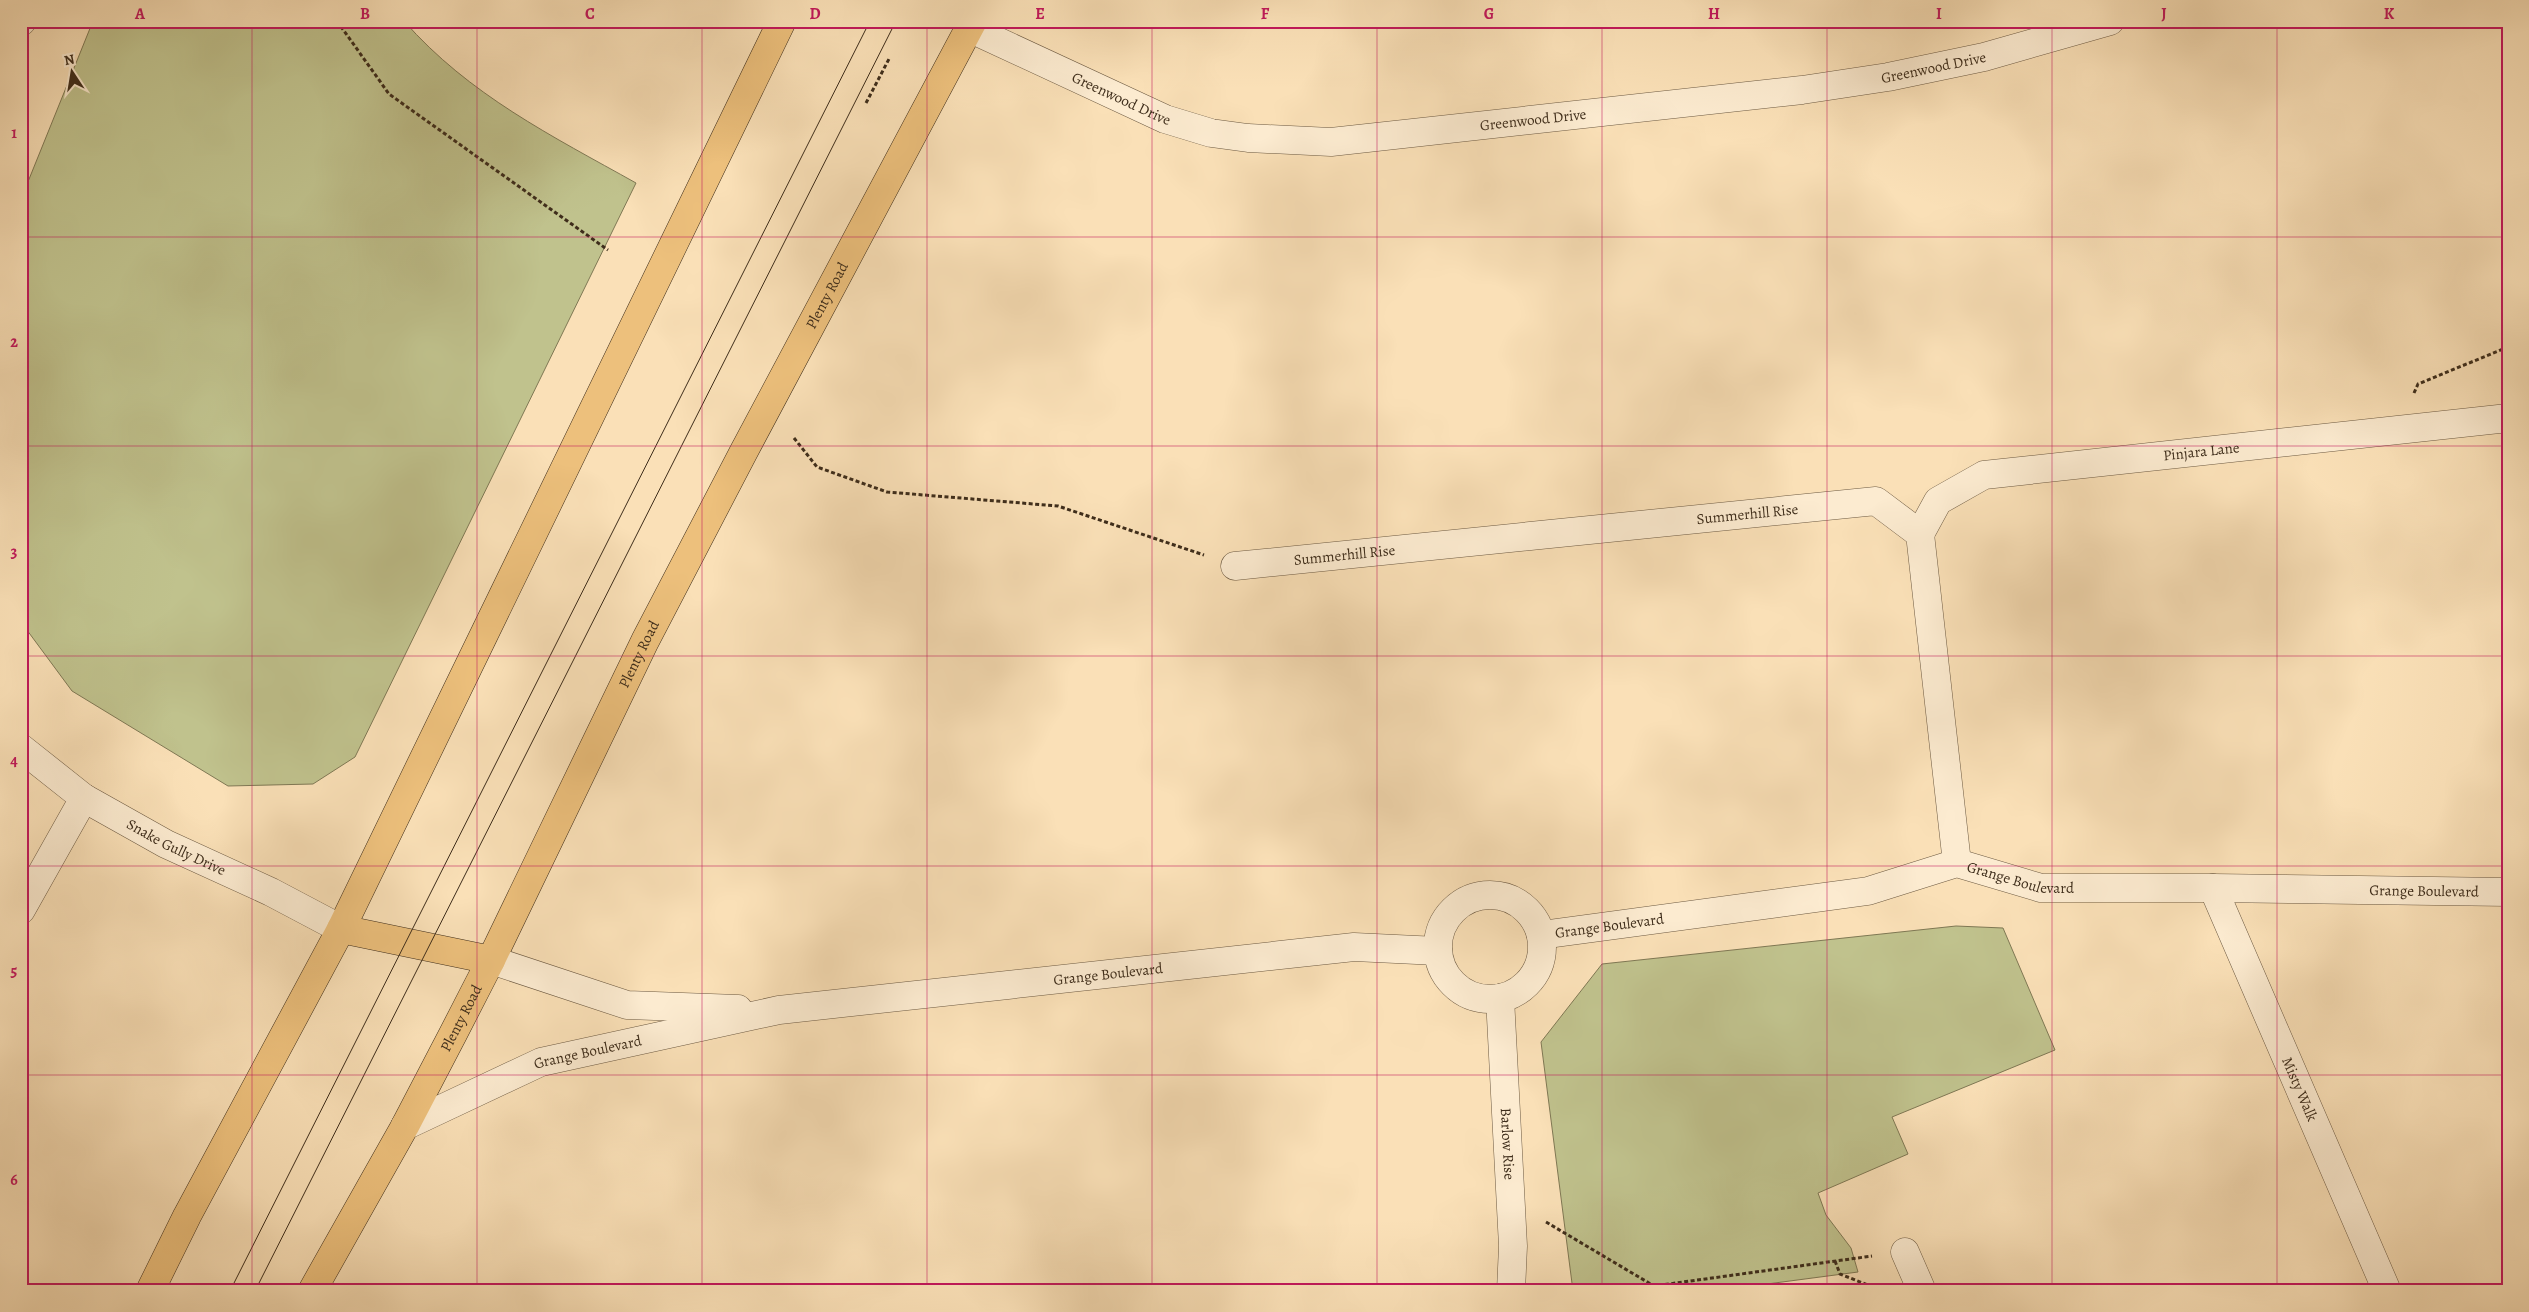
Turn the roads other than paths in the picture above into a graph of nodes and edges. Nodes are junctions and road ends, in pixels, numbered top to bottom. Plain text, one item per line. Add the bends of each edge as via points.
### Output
1 (782, 21) edge
2 (2110, 21) edge
3 (966, 24) edge
4 (2508, 418) edge
5 (1920, 534) junction
6 (1235, 566) road end
7 (21, 748) edge
8 (84, 798) junction
9 (1957, 864) junction
10 (2212, 888) junction
11 (2508, 892) edge
12 (21, 910) edge
13 (341, 929) junction
14 (1541, 935) junction
15 (1438, 951) junction
16 (491, 960) junction
17 (1500, 998) junction
18 (779, 1010) junction
19 (405, 1126) junction
20 (1905, 1252) road end
21 (320, 1284) edge
22 (150, 1291) edge
23 (1510, 1291) edge
24 (1922, 1291) edge
25 (2387, 1291) edge

1 - 13 highway
2 - 3 street, Greenwood Drive via 1984,58 1888,77 1755,96 1331,142 1211,133 1165,119
3 - 16 highway, Plenty Road via 645,641
4 - 5 street, Pinjara Lane via 1984,474 1938,501
5 - 6 street, Summerhill Rise via 1876,502
5 - 9 street
7 - 8 street, Snake Gully Drive
8 - 12 street
8 - 13 street, Snake Gully Drive via 166,844 271,892
9 - 10 street, Grange Boulevard via 2041,888
9 - 14 street, Grange Boulevard via 1868,891
10 - 11 street, Grange Boulevard
10 - 25 street, Misty Walk
13 - 16 highway
13 - 22 highway
14 - 15 street via 1532,915 1519,903 1502,896 1484,896 1461,904 1448,917 1440,934
14 - 17 street via 1542,954 1537,971 1526,985
15 - 17 street via 1451,980 1464,992 1481,998
15 - 18 street, Grange Boulevard via 1354,948
16 - 18 street, Grange Boulevard via 627,1005
16 - 19 highway, Plenty Road
17 - 23 street, Barlow Rise via 1513,1246
18 - 19 street, Grange Boulevard via 541,1062
19 - 21 highway, Plenty Road
20 - 24 street

